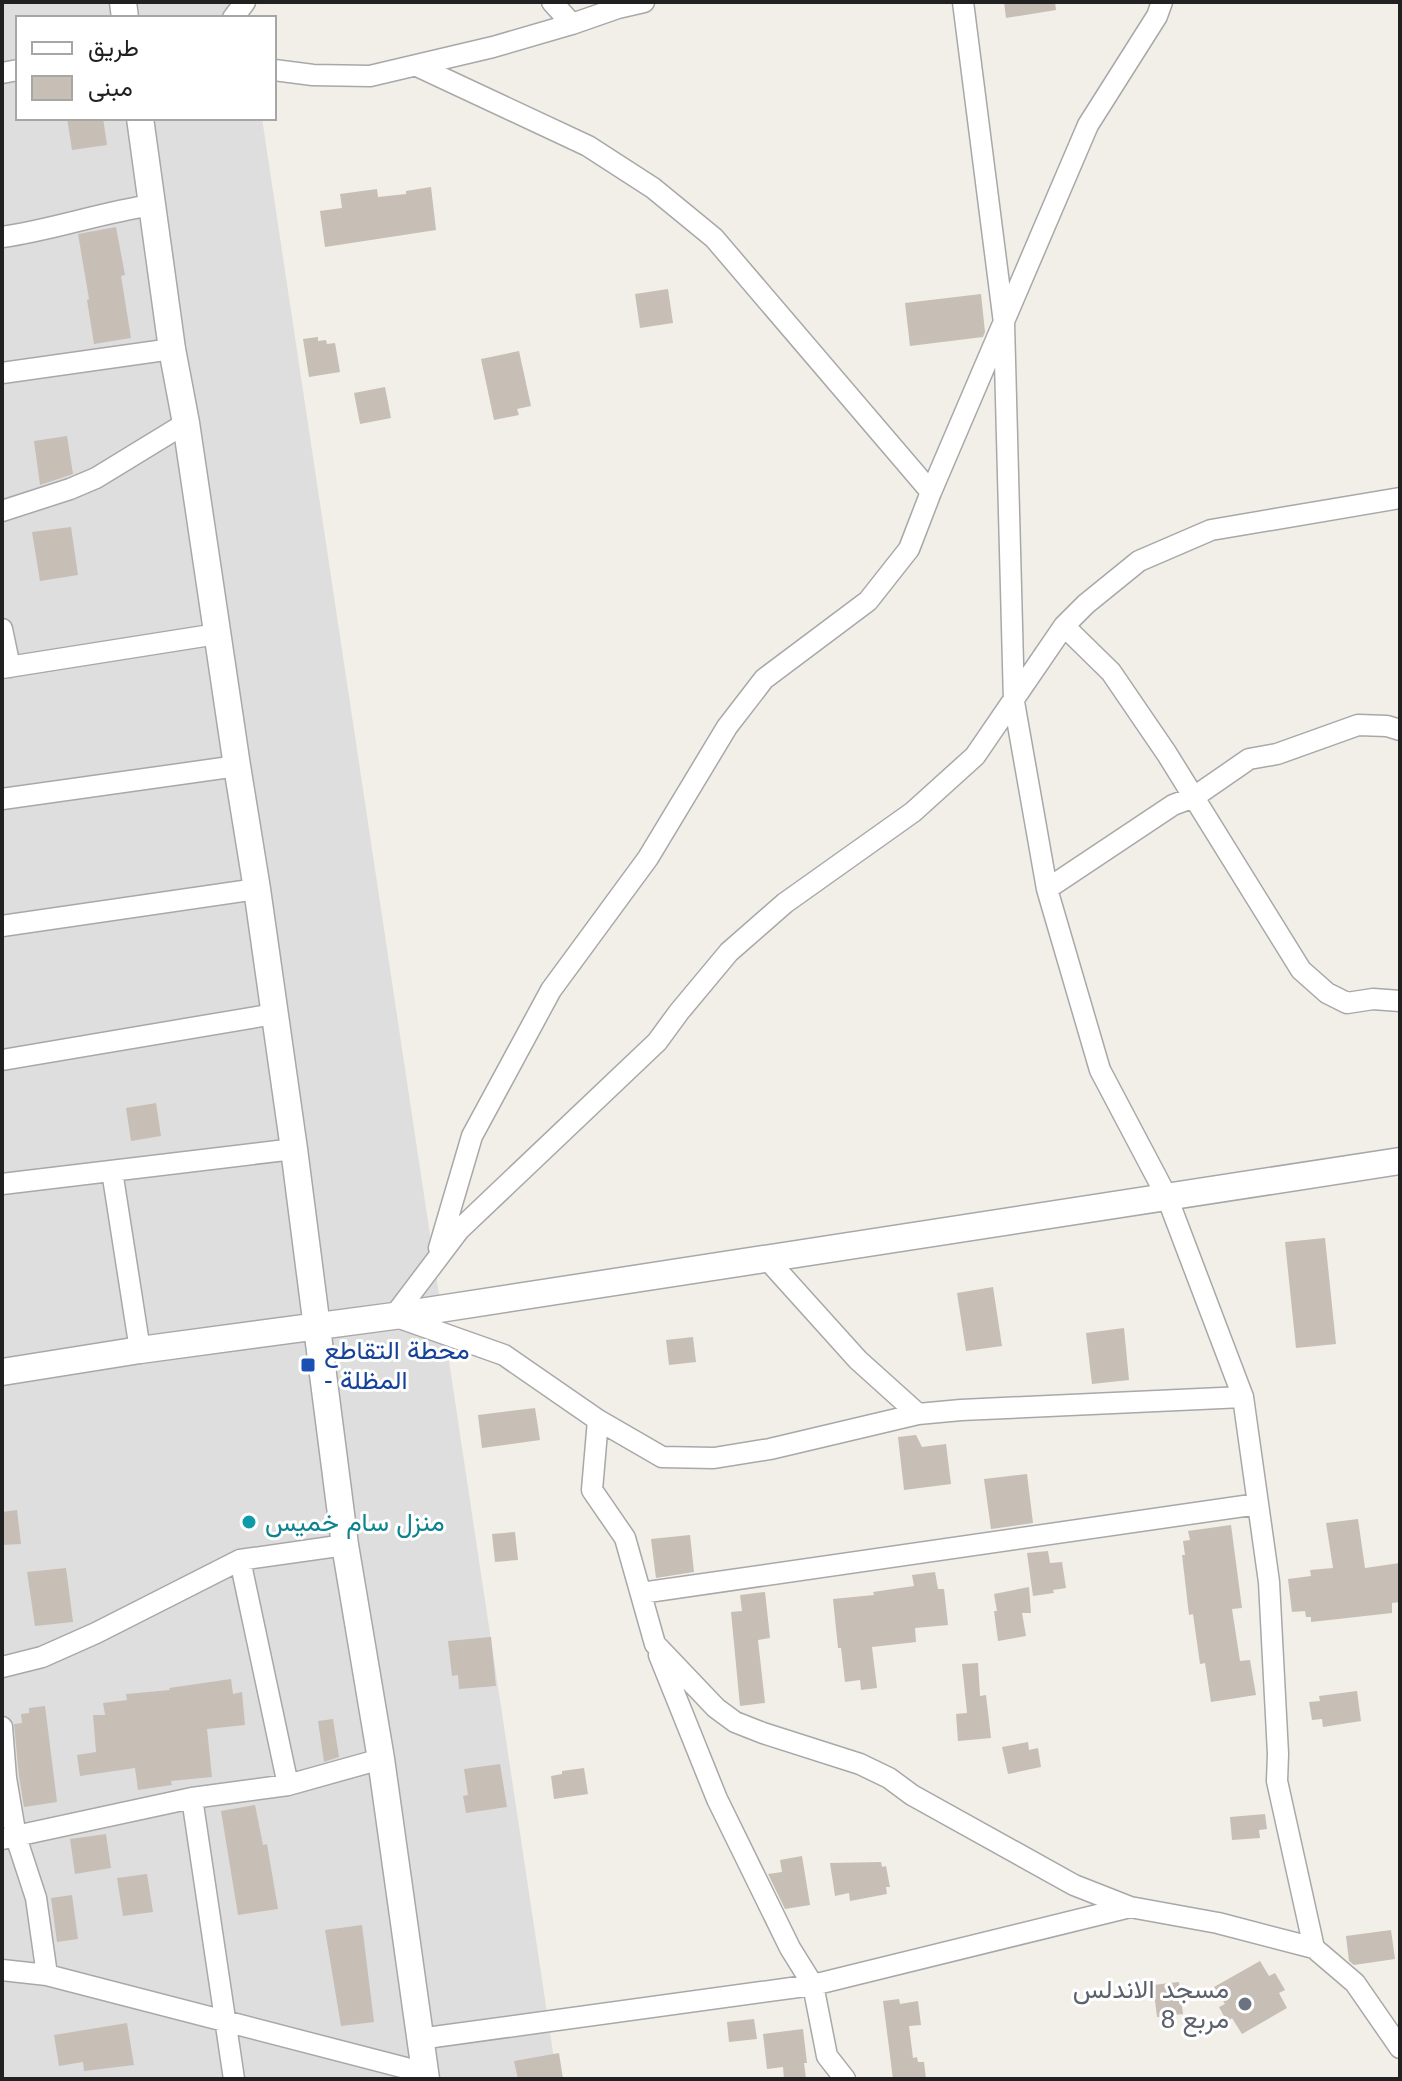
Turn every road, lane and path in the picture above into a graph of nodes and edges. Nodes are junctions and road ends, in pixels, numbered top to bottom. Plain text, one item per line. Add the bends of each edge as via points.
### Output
1 (552, 2) edge
2 (644, 2) edge
3 (963, 2) edge
4 (1162, 2) edge
5 (572, 24) junction
6 (417, 66) junction
7 (276, 70) edge
8 (140, 120) edge
9 (153, 205) junction
10 (2, 237) edge
11 (1004, 323) junction
12 (172, 349) junction
13 (2, 373) edge
14 (186, 423) junction
15 (931, 492) junction
16 (1400, 498) edge
17 (2, 511) edge
18 (1064, 626) junction
19 (2, 629) edge
20 (217, 634) junction
21 (6, 667) edge
22 (1014, 702) junction
23 (1400, 730) edge
24 (237, 766) junction
25 (1194, 797) junction
26 (2, 799) edge
27 (257, 889) junction
28 (1047, 889) junction
29 (2, 926) edge
30 (1400, 1001) edge
31 (274, 1014) junction
32 (2, 1060) edge
33 (294, 1149) junction
34 (1400, 1161) edge
35 (112, 1171) junction
36 (2, 1184) edge
37 (1167, 1197) junction
38 (767, 1259) junction
39 (435, 1261) junction
40 (394, 1316) junction
41 (317, 1326) junction
42 (140, 1350) junction
43 (2, 1372) edge
44 (1243, 1397) junction
45 (918, 1414) junction
46 (598, 1420) junction
47 (1258, 1504) junction
48 (345, 1545) junction
49 (240, 1560) junction
50 (641, 1593) junction
51 (655, 1644) junction
52 (2, 1667) edge
53 (2, 1727) edge
54 (381, 1759) junction
55 (288, 1785) junction
56 (192, 1798) junction
57 (9, 1838) edge
58 (1130, 1907) junction
59 (1314, 1948) junction
60 (2, 1970) edge
61 (47, 1975) junction
62 (813, 1985) junction
63 (225, 2021) junction
64 (419, 2039) junction
65 (1400, 2048) edge
66 (425, 2076) edge
67 (234, 2079) edge
68 (845, 2079) edge

1 - 5 street
2 - 5 street
3 - 11 street
4 - 11 street via 1088,125
5 - 6 street
6 - 7 street via 370,76
6 - 15 street via 588,146 653,188 714,238
8 - 9 street
9 - 10 street
9 - 12 street
11 - 15 street
11 - 22 street
12 - 13 street
12 - 14 street
14 - 17 street via 96,478
14 - 20 street
15 - 39 street via 909,549 868,601 764,679 727,727 648,858 551,990 472,1136
16 - 18 street via 1211,530 1139,561
18 - 22 street
18 - 25 street via 1111,672
19 - 21 street
20 - 21 street
20 - 24 street
22 - 28 street
22 - 39 street via 975,756 913,812 785,903 729,952 657,1042 459,1230
23 - 25 street via 1358,725 1249,759
24 - 26 street
24 - 27 street
25 - 28 street via 1173,805
25 - 30 street via 1301,970 1347,1003
27 - 29 street
27 - 31 street
28 - 37 street via 1100,1070
31 - 32 street
31 - 33 street
33 - 35 street
33 - 41 street
34 - 37 street
35 - 36 street
35 - 42 street
37 - 38 street
37 - 44 street
38 - 40 street
38 - 45 street via 858,1360
39 - 40 street
40 - 41 street
40 - 46 street via 504,1355
41 - 42 street
41 - 48 street
42 - 43 street
44 - 45 street
44 - 47 street
45 - 46 street via 714,1458 662,1457
46 - 50 street via 592,1490 625,1538
47 - 50 street
47 - 59 street via 1269,1582 1277,1781
48 - 49 street
48 - 54 street
49 - 52 street via 96,1633 42,1657
49 - 55 street
50 - 51 street
51 - 58 street via 735,1722 860,1764 1074,1885
51 - 62 street via 717,1799
53 - 57 street
54 - 55 street
54 - 64 street
55 - 56 street
56 - 57 street
56 - 63 street
57 - 61 street via 36,1898
58 - 59 street
58 - 62 street
59 - 65 street via 1355,1983
60 - 61 street
61 - 63 street
62 - 64 street
62 - 68 street via 827,2056
63 - 66 street
63 - 67 street
64 - 66 street

